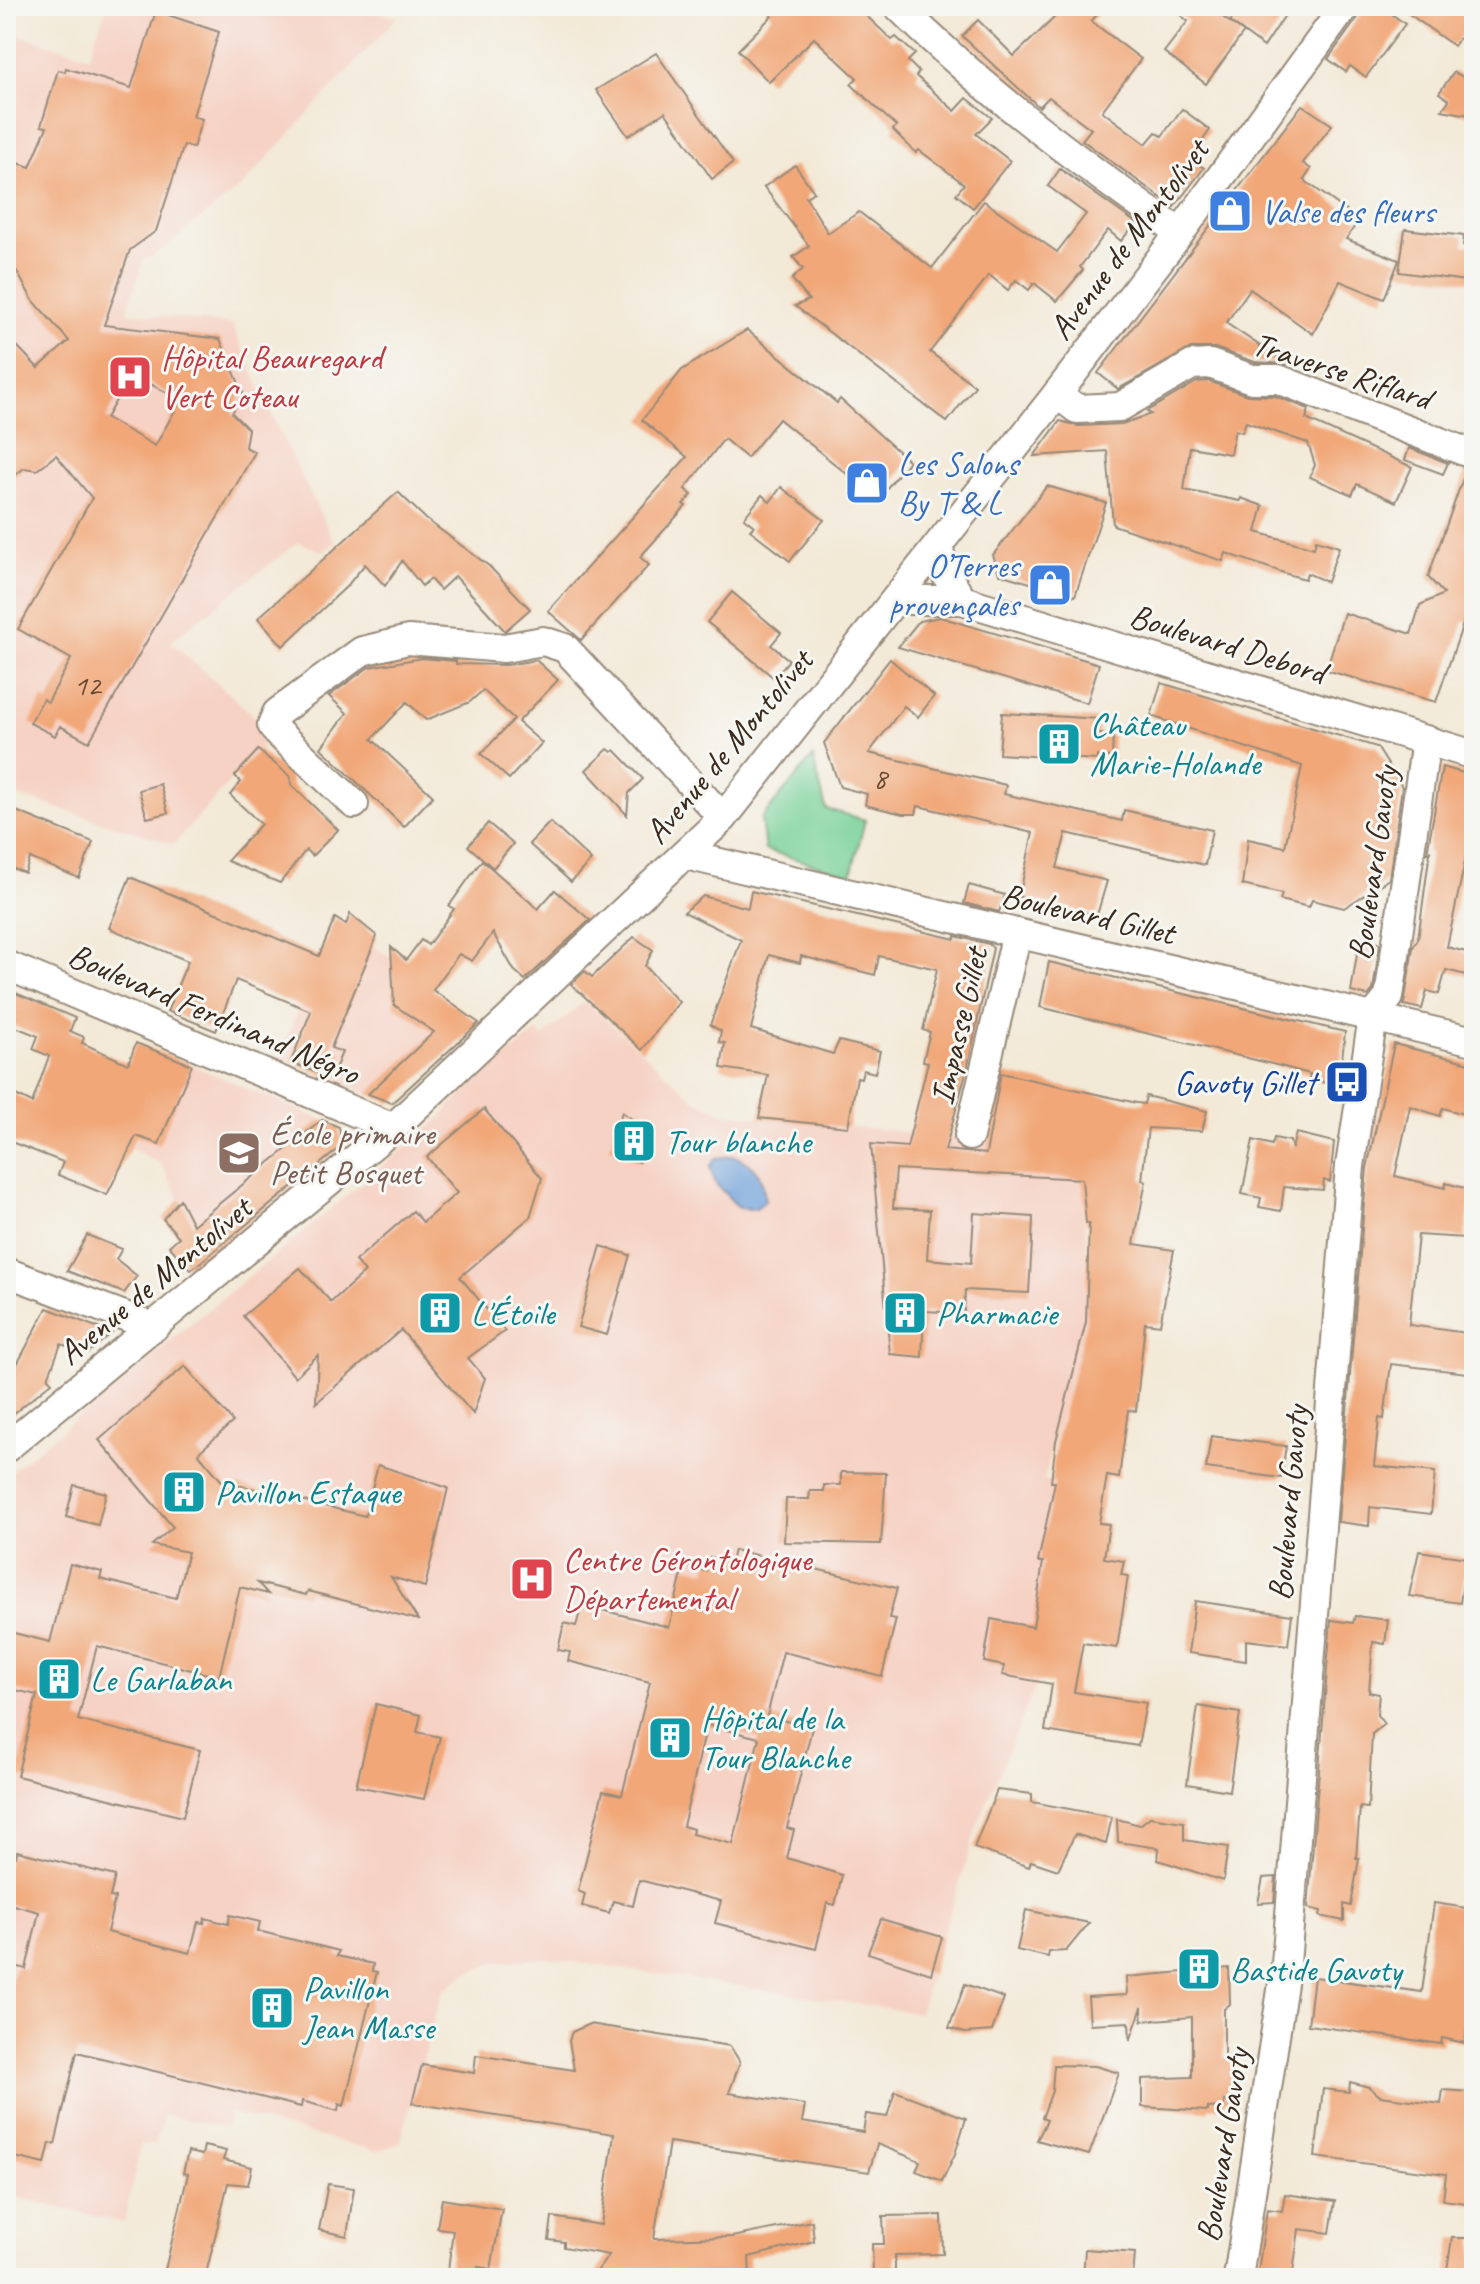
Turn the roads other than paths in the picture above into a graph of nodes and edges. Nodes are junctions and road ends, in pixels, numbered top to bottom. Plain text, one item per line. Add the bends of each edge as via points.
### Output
1 (898, 6) edge
2 (1345, 6) edge
3 (1180, 233) junction
4 (1057, 394) junction
5 (1474, 455) edge
6 (938, 547) junction
7 (897, 600) junction
8 (962, 600) junction
9 (1426, 740) junction
10 (1474, 755) edge
11 (354, 804) dead end
12 (723, 818) junction
13 (686, 855) junction
14 (1017, 933) junction
15 (6, 965) edge
16 (1373, 1017) junction
17 (1474, 1041) edge
18 (393, 1128) junction
19 (969, 1136) dead end
20 (6, 1272) edge
21 (154, 1327) junction
22 (6, 1448) edge
23 (1238, 2278) edge

1 - 3 street via 959,66 1054,144
2 - 3 street, Avenue de Montolivet
3 - 4 street, Avenue de Montolivet
4 - 5 street, Traverse Riflard via 1077,409 1120,407 1192,365 1210,364 1252,379 1278,379
4 - 6 street, Avenue de Montolivet
6 - 7 street, Avenue de Montolivet
6 - 8 street
7 - 8 street, Boulevard Debord
7 - 12 street, Avenue de Montolivet
8 - 9 street, Boulevard Debord
9 - 10 street, Boulevard Debord
9 - 16 street, Boulevard Gavoty via 1389,997
11 - 12 street via 278,733 272,725 277,713 362,651 408,640 504,648 543,641 565,648
12 - 13 street, Avenue de Montolivet
13 - 14 street, Boulevard Gillet
13 - 18 street, Avenue de Montolivet
14 - 16 street, Boulevard Gillet
14 - 19 street, Impasse Gillet
15 - 18 street, Boulevard Ferdinand Négro
16 - 17 street, Boulevard Gillet
16 - 23 street, Boulevard Gavoty via 1350,1166 1286,1964
18 - 21 street, Avenue de Montolivet
20 - 21 street
21 - 22 street, Avenue de Montolivet

